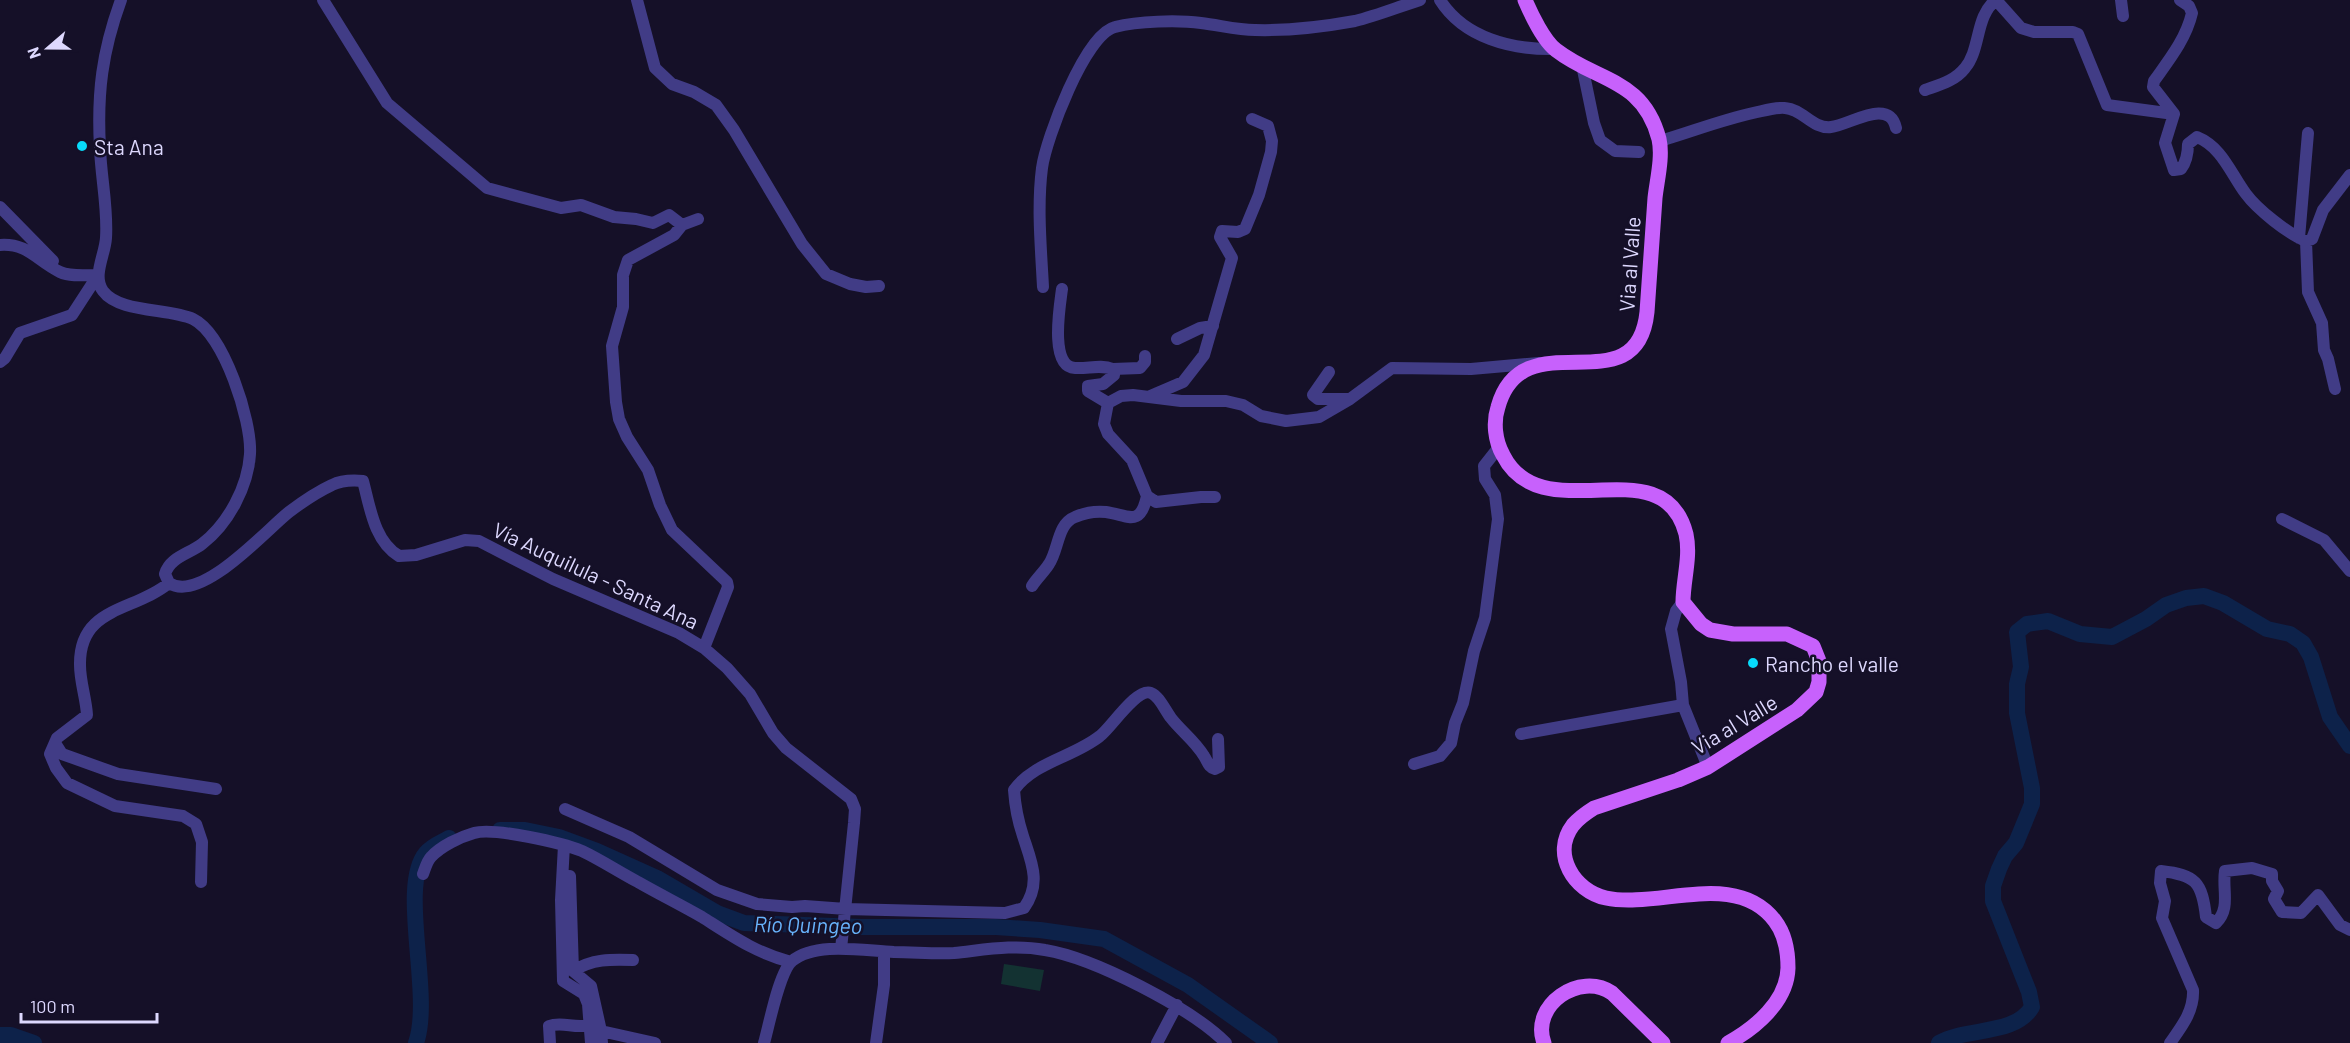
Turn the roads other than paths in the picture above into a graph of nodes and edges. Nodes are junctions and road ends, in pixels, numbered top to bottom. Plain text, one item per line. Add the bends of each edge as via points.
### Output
1 (121, 0) edge
2 (323, 0) edge
3 (637, 0) edge
4 (1420, 0) edge
5 (1440, 0) edge
6 (1525, 0) edge
7 (2121, 0) edge
8 (2180, 0) edge
9 (2123, 16) dead end
10 (1555, 49) junction
11 (1582, 65) junction
12 (1924, 90) dead end
13 (2174, 114) junction
14 (1252, 119) dead end
15 (1896, 128) dead end
16 (2308, 133) dead end
17 (1660, 141) junction
18 (1639, 152) dead end
19 (2350, 175) edge
20 (0, 207) edge
21 (698, 219) dead end
22 (682, 225) junction
23 (2302, 240) junction
24 (0, 245) edge
25 (60, 272) junction
26 (98, 275) junction
27 (879, 286) dead end
28 (1043, 286) dead end
29 (1062, 289) dead end
30 (1213, 326) junction
31 (1177, 339) dead end
32 (1145, 356) dead end
33 (0, 362) edge
34 (1546, 362) junction
35 (1113, 369) junction
36 (1329, 372) dead end
37 (2335, 389) dead end
38 (1147, 398) junction
39 (1350, 399) junction
40 (1108, 403) junction
41 (1499, 447) junction
42 (1147, 496) junction
43 (1215, 497) dead end
44 (2282, 519) dead end
45 (2350, 571) edge
46 (169, 583) junction
47 (1032, 586) dead end
48 (1683, 602) junction
49 (704, 648) junction
50 (1683, 705) junction
51 (1521, 734) dead end
52 (1218, 739) dead end
53 (55, 743) junction
54 (1414, 764) dead end
55 (1708, 767) junction
56 (216, 789) dead end
57 (565, 809) dead end
58 (568, 846) junction
59 (423, 874) dead end
60 (201, 882) dead end
61 (846, 911) junction
62 (2350, 930) edge
63 (842, 944) junction
64 (884, 951) junction
65 (633, 960) dead end
66 (791, 962) junction
67 (573, 971) junction
68 (1177, 1005) junction
69 (590, 1025) junction
70 (601, 1037) edge
71 (550, 1043) edge
72 (591, 1043) edge
73 (655, 1043) edge
74 (764, 1043) edge
75 (876, 1043) edge
76 (1157, 1043) edge
77 (1226, 1043) edge
78 (1544, 1043) edge
79 (1663, 1043) edge
80 (1728, 1043) edge
81 (2170, 1043) edge

1 - 26 street via 103,60 99,106 106,240
2 - 22 street via 387,103 487,188 561,208 581,205 614,217 652,223 669,215
3 - 27 street via 655,68 672,84 716,105 819,266 835,279 866,287
4 - 28 street via 1356,20 1304,28 1252,30 1172,21 1115,27 1104,32 1076,74 1047,147 1040,203
5 - 10 street via 1459,23 1487,38 1520,48
6 - 10 main road, Via al Valle
7 - 9 street
8 - 13 street via 2192,13 2190,24 2153,87
10 - 11 main road, Via al Valle
11 - 17 main road, Via al Valle via 1621,84 1636,97
11 - 18 street via 1600,140 1615,151
12 - 13 street via 1951,81 1966,67 1984,15 1996,0 2021,28 2078,34 2108,105
13 - 23 street via 2165,143 2174,170 2184,166 2188,144 2198,137 2208,142 2248,196
14 - 30 street via 1268,126 1271,152 1245,229 1222,231 1220,237 1232,258
15 - 17 street via 1885,114 1876,113 1831,127 1816,125 1796,111 1781,108 1729,118
16 - 23 street
17 - 34 main road, Via al Valle via 1643,333 1629,351 1613,360
19 - 23 street via 2323,210 2312,239
20 - 25 street
21 - 22 street
22 - 49 street via 674,235 627,260 623,307 612,346 613,369 619,419 648,470 667,521 728,582
23 - 37 street via 2308,292 2322,323 2324,350
24 - 25 street via 24,247
25 - 26 street
26 - 33 street via 72,315 20,333
26 - 46 street via 102,290 111,299 178,314 207,329 240,395 250,452 246,476 217,531 167,567
29 - 35 street via 1057,340 1067,365 1073,369
30 - 31 street
30 - 38 street via 1195,369 1183,382
32 - 35 street via 1140,368
34 - 39 street via 1472,369 1392,368
34 - 41 main road, Via al Valle via 1528,369 1505,387 1496,413
35 - 40 street via 1110,381 1088,386 1088,391
36 - 39 street via 1314,397
38 - 39 street via 1226,401 1243,405 1261,416 1286,421 1319,417
38 - 40 street via 1121,396
40 - 42 street via 1104,424 1108,434 1132,459
41 - 48 main road via 1524,479 1547,489 1630,489 1653,494 1668,503 1686,533
41 - 54 street via 1484,466 1485,479 1495,495 1498,519 1485,618 1463,703 1451,743 1440,756
42 - 43 street via 1156,502
42 - 47 street via 1138,515 1127,518 1096,512 1064,524 1049,565
44 - 45 street via 2324,540
46 - 49 street, Vía Auquilula - Santa Ana via 192,584 219,573 290,511 332,484 348,479 363,481 374,524 399,556 416,555 465,540 479,541
46 - 53 street via 102,617 89,630 80,664 87,715 63,732
48 - 50 street via 1671,629
48 - 55 main road, Via al Valle via 1710,630 1786,634 1813,646 1819,661 1819,682 1807,702
49 - 61 street, Vía Auquilula - Santa Ana via 750,694 786,747 851,799 855,816
50 - 51 street
50 - 55 street
52 - 61 street via 1219,767 1215,769 1153,693 1140,694 1099,738 1019,782 1014,790 1023,837 1034,865 1029,902 1024,908 1005,913
53 - 56 street via 62,754 118,774
53 - 60 street via 50,754 67,783 115,806 183,816 196,824 202,842
55 - 80 main road, Via al Valle via 1594,808 1572,826 1565,848 1569,871 1582,888 1606,898 1729,894 1755,903 1770,914 1787,947 1788,970 1782,990 1766,1015
57 - 61 street via 629,837 717,890 745,901
58 - 59 street via 523,835 477,832 452,842 430,858
58 - 66 street via 674,900 734,939 767,956
58 - 67 street
58 - 69 street via 561,900 563,981 584,994
61 - 63 street, Vía Auquilula - Santa Ana
62 - 81 street via 2340,925 2318,895 2301,913 2282,912 2274,899 2278,891 2272,874 2252,868 2225,871 2224,914 2216,923 2206,917 2197,884 2185,874 2161,871 2165,901 2162,918 2193,990 2187,1018
63 - 64 street
63 - 66 street via 804,954
64 - 68 street via 1045,950 1078,960
64 - 75 street
65 - 67 street via 597,961
66 - 74 street via 779,988
67 - 70 street via 591,986
68 - 76 street
68 - 77 street
69 - 71 street via 549,1026
69 - 72 street
70 - 73 street
78 - 79 main road via 1542,1032 1553,1004 1570,989 1589,985 1612,993

